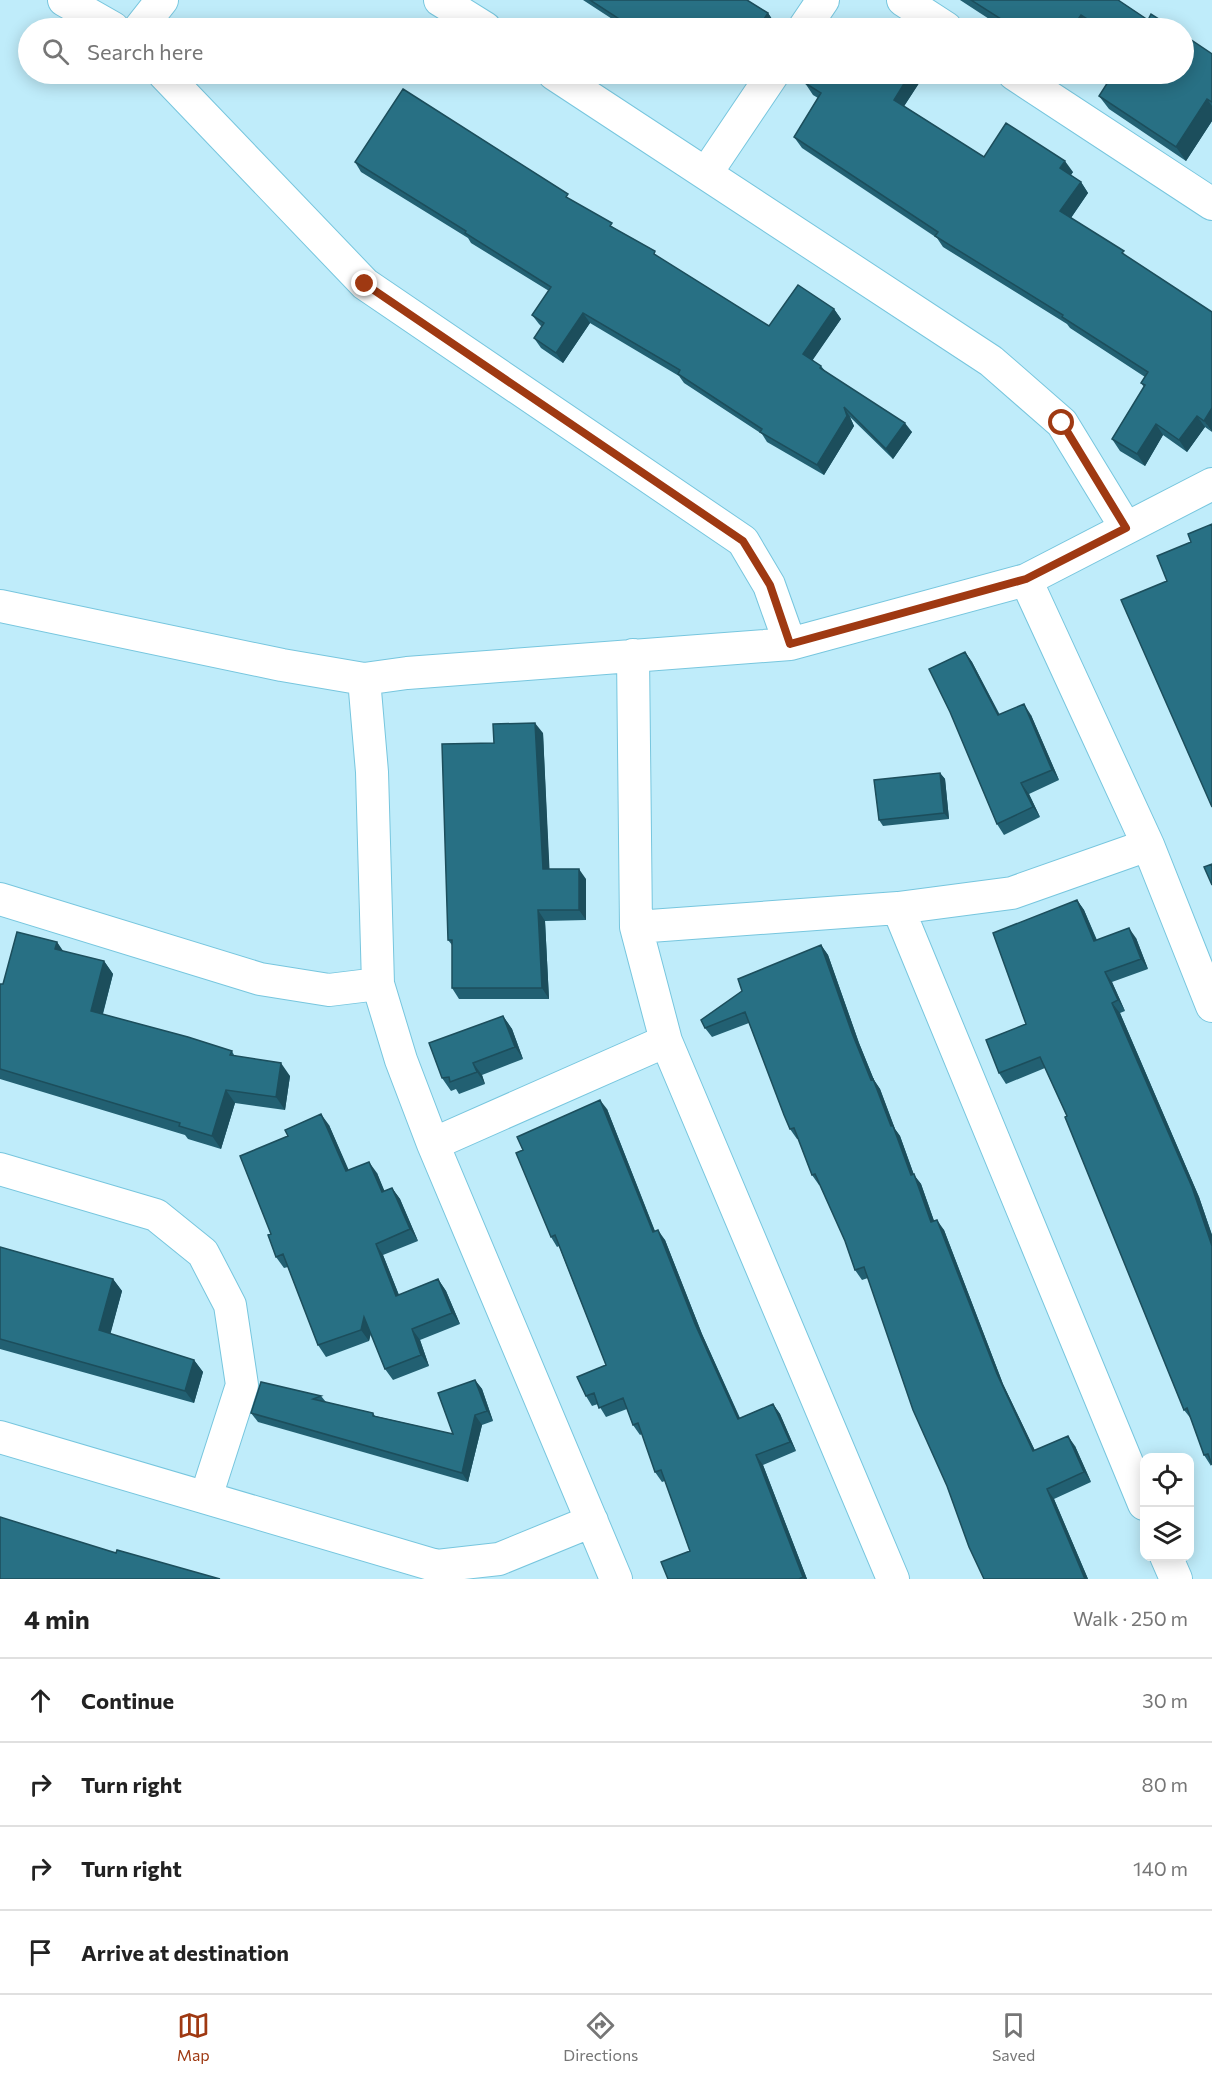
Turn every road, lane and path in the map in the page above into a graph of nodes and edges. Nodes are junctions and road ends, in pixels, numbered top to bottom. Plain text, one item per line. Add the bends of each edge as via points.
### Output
1 (64, 0) edge
2 (162, 0) edge
3 (440, 0) edge
4 (823, 0) edge
5 (903, 0) edge
6 (96, 18) edge
7 (148, 18) edge
8 (468, 18) edge
9 (811, 18) edge
10 (931, 18) edge
11 (174, 84) edge
12 (570, 84) edge
13 (766, 84) edge
14 (1029, 84) edge
15 (707, 172) junction
16 (1212, 204) edge
17 (1212, 484) edge
18 (1126, 528) junction
19 (1026, 579) junction
20 (0, 606) edge
21 (790, 644) junction
22 (633, 655) junction
23 (364, 679) junction
24 (1148, 845) junction
25 (0, 899) edge
26 (898, 908) junction
27 (636, 927) junction
28 (378, 984) junction
29 (1212, 1006) edge
30 (666, 1041) junction
31 (434, 1144) junction
32 (0, 1169) edge
33 (0, 1437) edge
34 (1140, 1494) edge
35 (206, 1497) junction
36 (592, 1521) junction
37 (1168, 1561) edge
38 (616, 1579) edge
39 (893, 1579) edge
40 (1176, 1579) edge

1 - 6 street
2 - 7 street
3 - 8 street
4 - 9 street
5 - 10 street
11 - 21 street via 365,284 743,541 770,585
12 - 15 street
13 - 15 street
14 - 16 street
15 - 18 street via 991,361 1062,423
17 - 18 street
18 - 19 street
19 - 21 street
19 - 24 street
20 - 23 street via 282,666
21 - 22 street
22 - 23 street via 407,672
22 - 27 street
23 - 28 street via 372,772
24 - 26 street via 1012,893
24 - 29 street
25 - 28 street via 260,979 329,990
26 - 27 street
26 - 34 street
27 - 30 street
28 - 31 street via 401,1060
30 - 31 street
30 - 39 street
31 - 36 street
32 - 35 street via 156,1215 203,1253 230,1305 242,1385
33 - 35 street
35 - 36 street via 437,1566 499,1559
36 - 38 street
37 - 40 street

